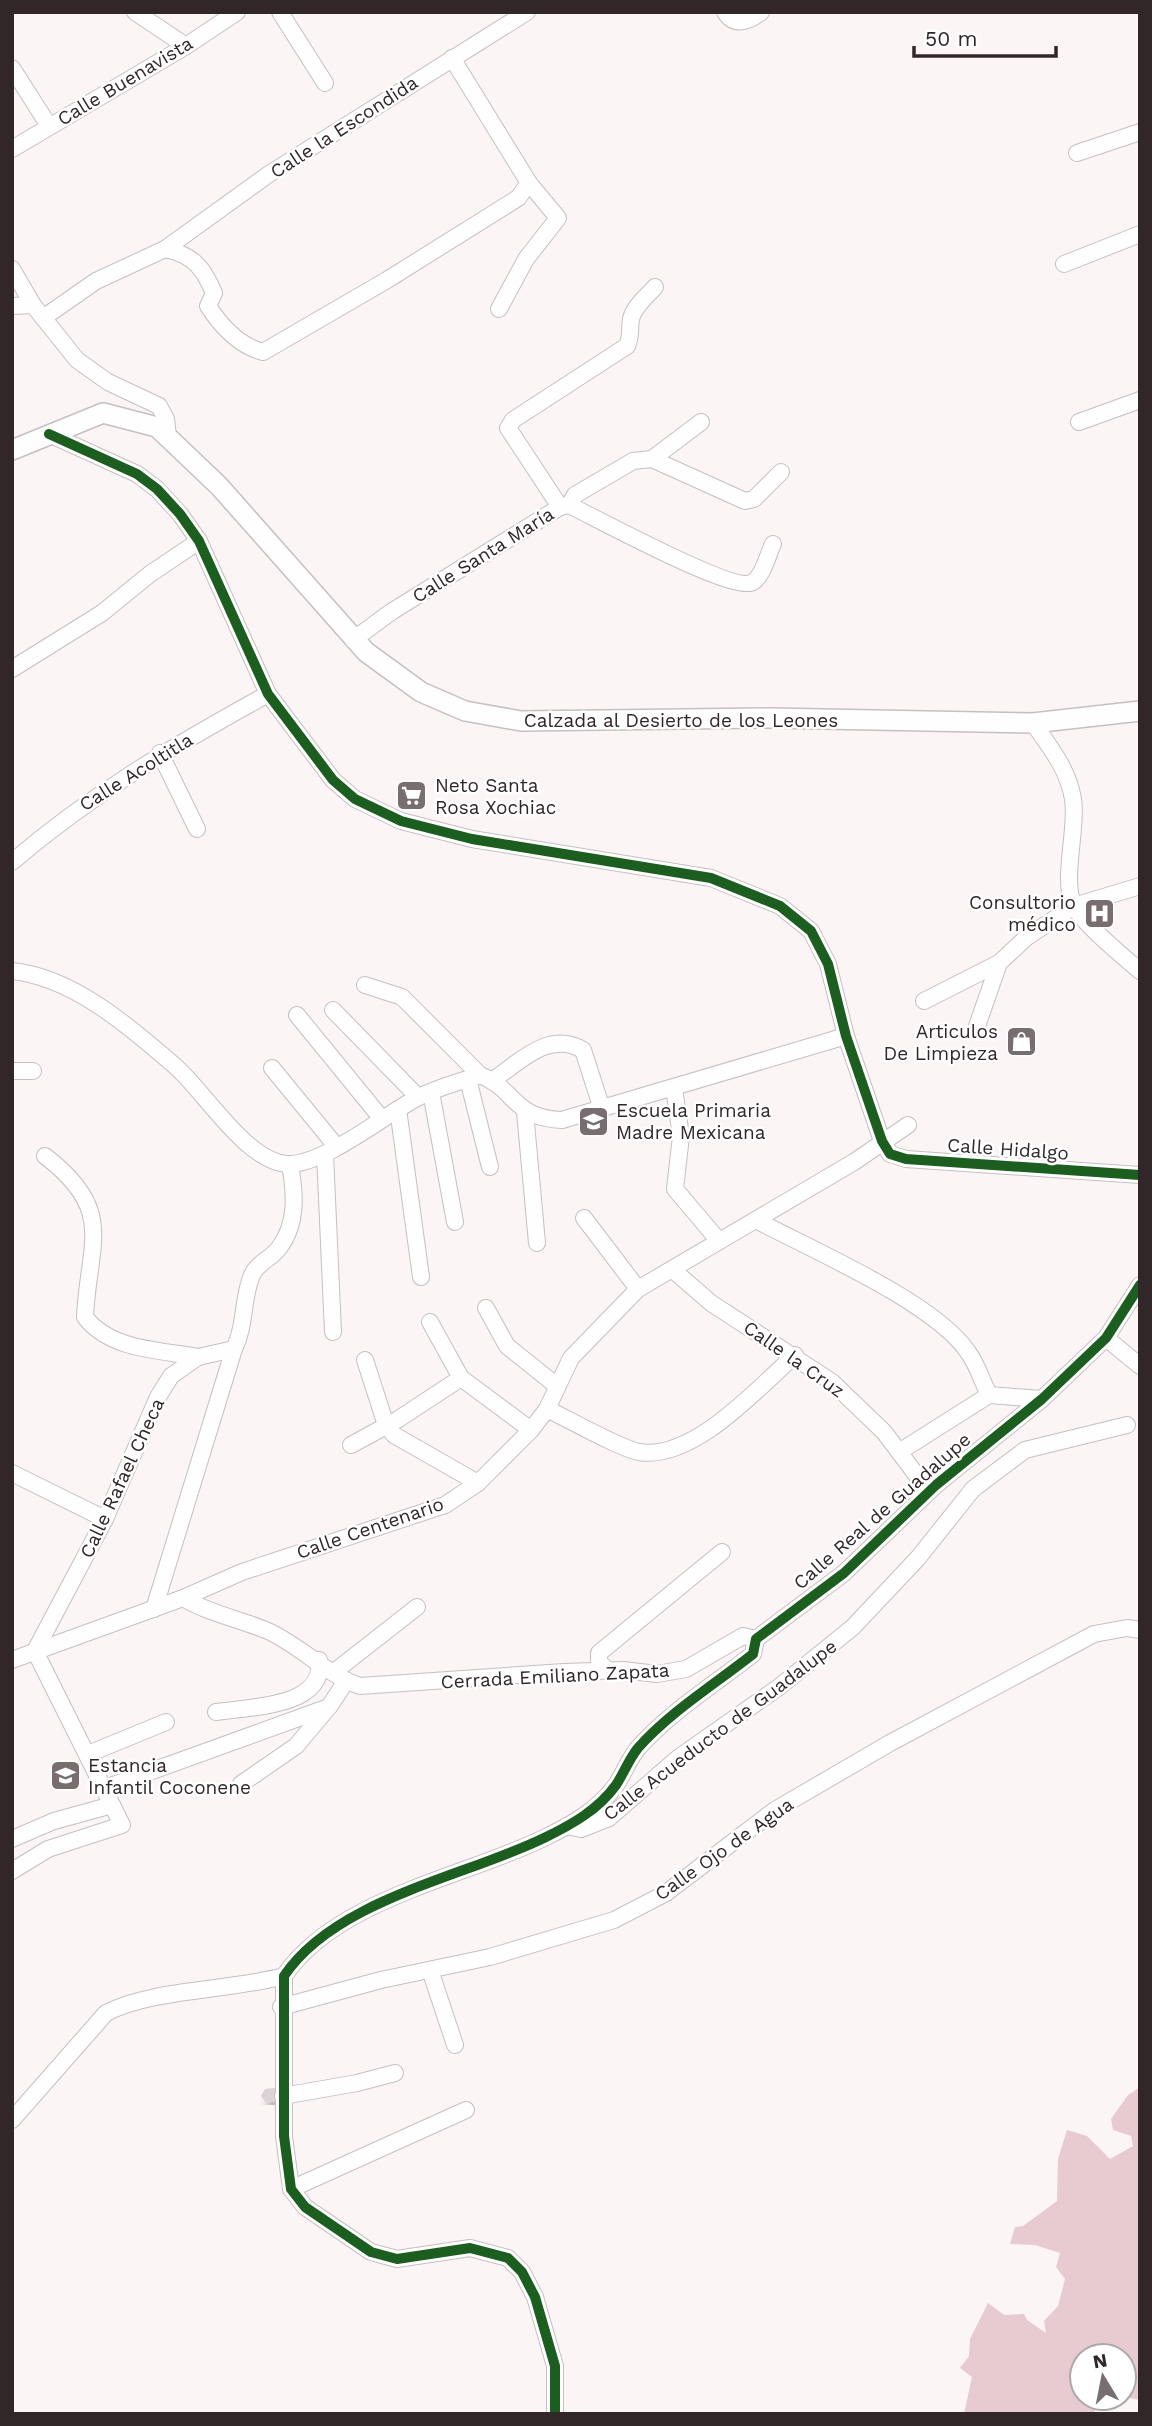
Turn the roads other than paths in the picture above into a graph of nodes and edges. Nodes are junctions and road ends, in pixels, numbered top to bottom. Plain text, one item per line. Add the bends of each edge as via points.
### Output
1 (135, 12) edge
2 (237, 12) edge
3 (280, 12) edge
4 (527, 12) edge
5 (725, 12) edge
6 (761, 12) edge
7 (186, 46) junction
8 (452, 58) junction
9 (12, 68) edge
10 (326, 83) dead end
11 (50, 125) junction
12 (1140, 132) edge
13 (12, 149) edge
14 (1077, 153) dead end
15 (529, 183) junction
16 (1140, 234) edge
17 (164, 249) junction
18 (1064, 264) dead end
19 (12, 269) edge
20 (655, 287) dead end
21 (33, 305) junction
22 (12, 306) edge
23 (499, 310) dead end
24 (43, 318) junction
25 (1140, 400) edge
26 (701, 422) dead end
27 (1079, 422) dead end
28 (49, 434) junction
29 (168, 436) junction
30 (12, 450) edge
31 (652, 459) junction
32 (781, 472) dead end
33 (565, 506) junction
34 (199, 541) junction
35 (773, 544) dead end
36 (353, 640) junction
37 (12, 669) edge
38 (268, 694) junction
39 (1140, 711) edge
40 (1033, 723) junction
41 (160, 753) junction
42 (197, 829) dead end
43 (12, 862) edge
44 (1140, 887) edge
45 (1074, 906) junction
46 (999, 964) junction
47 (12, 971) edge
48 (1140, 971) edge
49 (365, 985) dead end
50 (924, 1001) dead end
51 (333, 1010) dead end
52 (297, 1015) dead end
53 (976, 1029) dead end
54 (846, 1036) junction
55 (272, 1068) dead end
56 (33, 1071) dead end
57 (12, 1072) edge
58 (480, 1078) junction
59 (674, 1088) junction
60 (425, 1094) junction
61 (601, 1106) junction
62 (397, 1109) junction
63 (525, 1112) junction
64 (382, 1119) junction
65 (908, 1125) dead end
66 (882, 1141) junction
67 (330, 1150) junction
68 (45, 1156) dead end
69 (290, 1164) junction
70 (489, 1167) dead end
71 (1140, 1175) edge
72 (584, 1218) dead end
73 (756, 1220) junction
74 (455, 1222) dead end
75 (719, 1241) junction
76 (537, 1243) dead end
77 (673, 1270) junction
78 (421, 1277) dead end
79 (1140, 1285) edge
80 (638, 1289) junction
81 (486, 1308) dead end
82 (430, 1322) dead end
83 (333, 1332) dead end
84 (1106, 1338) junction
85 (234, 1349) junction
86 (794, 1355) junction
87 (198, 1357) junction
88 (365, 1360) dead end
89 (1140, 1366) edge
90 (461, 1378) junction
91 (557, 1386) junction
92 (989, 1395) junction
93 (1042, 1399) junction
94 (547, 1409) junction
95 (386, 1425) junction
96 (1128, 1425) dead end
97 (531, 1430) junction
98 (351, 1445) dead end
99 (899, 1452) junction
100 (12, 1473) edge
101 (478, 1483) junction
102 (936, 1485) junction
103 (105, 1519) junction
104 (722, 1552) dead end
105 (183, 1598) junction
106 (417, 1607) dead end
107 (154, 1609) junction
108 (1140, 1630) edge
109 (756, 1639) junction
110 (35, 1651) junction
111 (12, 1660) edge
112 (319, 1661) junction
113 (607, 1670) junction
114 (340, 1677) junction
115 (329, 1707) junction
116 (216, 1712) dead end
117 (166, 1722) dead end
118 (88, 1754) junction
119 (241, 1784) dead end
120 (106, 1788) junction
121 (112, 1805) junction
122 (567, 1826) junction
123 (12, 1839) edge
124 (12, 1871) edge
125 (430, 1970) junction
126 (284, 1976) junction
127 (281, 2007) junction
128 (455, 2045) dead end
129 (395, 2073) dead end
130 (284, 2096) junction
131 (466, 2110) dead end
132 (12, 2120) edge
133 (291, 2189) junction
134 (555, 2414) edge

1 - 7 street
2 - 7 street, Calle Buenavista
3 - 10 street
4 - 8 street, Calle la Escondida
5 - 6 street via 738,22
7 - 11 street, Calle Buenavista
8 - 15 street
8 - 17 street, Calle la Escondida via 269,174
9 - 11 street
11 - 13 street, Calle Buenavista
12 - 14 street
15 - 17 street via 518,198 263,352 248,348 216,319 208,306 214,293 196,260
15 - 23 street via 558,218 526,259
16 - 18 street
17 - 24 street, Calle la Escondida via 96,281
19 - 21 street
20 - 33 street via 631,319 632,335 626,346 513,420 508,428
21 - 22 street
21 - 24 street
24 - 29 street via 77,360 108,382 159,406
25 - 27 street
26 - 31 street, Calle Santa María
28 - 29 street, Calzada al Desierto de los Leones via 103,413 148,422
28 - 30 street, Calzada al Desierto de los Leones
28 - 34 street via 136,474 164,497
29 - 36 street, Calzada al Desierto de los Leones via 219,486
31 - 32 street via 745,501 754,499
31 - 33 street, Calle Santa María via 633,461 575,495
33 - 35 street via 696,568 744,585 758,576
33 - 36 street, Calle Santa María
34 - 37 street via 102,613
34 - 38 street
36 - 40 street, Calzada al Desierto de los Leones via 421,692 465,711 521,721 770,718
38 - 41 street, Calle Acoltitla
38 - 54 street via 333,780 375,810 472,839 711,878 780,906 811,931 828,964
39 - 40 street, Calzada al Desierto de los Leones
40 - 45 street via 1059,760 1074,801 1069,859
41 - 42 street
41 - 43 street, Calle Acoltitla via 76,810
44 - 45 street
45 - 46 street via 1027,937
45 - 48 street
46 - 50 street
46 - 53 street
47 - 69 street via 47,978 102,1010 176,1067 264,1158
49 - 58 street via 402,997
51 - 60 street
52 - 64 street
54 - 59 street
54 - 66 street
55 - 67 street
56 - 57 street
58 - 60 street
58 - 61 street via 550,1042 570,1043 583,1050
58 - 63 street
58 - 70 street
59 - 61 street
59 - 75 street via 681,1136 675,1189
60 - 62 street
60 - 74 street
61 - 63 street via 562,1119
62 - 64 street
62 - 78 street
63 - 76 street
64 - 67 street
65 - 66 street, Calle Centenario
66 - 71 street, Calle Hidalgo via 890,1154 906,1159
66 - 73 street, Calle Centenario
67 - 69 street
67 - 83 street
68 - 87 street via 62,1168 93,1213 95,1245 85,1317 106,1336 128,1345
69 - 85 street via 294,1215 279,1249 251,1276 242,1333
72 - 80 street
73 - 75 street, Calle Centenario
73 - 92 street via 920,1308 968,1352
75 - 77 street, Calle Centenario
77 - 80 street, Calle Centenario
77 - 86 street, Calle la Cruz via 711,1303
79 - 84 street, Calle Real de Guadalupe
80 - 91 street, Calle Centenario via 571,1358
81 - 91 street via 507,1346
82 - 90 street
84 - 89 street
84 - 93 street, Calle Real de Guadalupe
85 - 87 street, Calle Rafael Checa
85 - 107 street
86 - 94 street via 702,1434 675,1450 637,1452
86 - 99 street, Calle la Cruz via 832,1382
87 - 103 street, Calle Rafael Checa via 171,1376 158,1397
88 - 95 street
90 - 95 street
90 - 97 street
91 - 94 street, Calle Centenario
92 - 93 street
92 - 99 street
93 - 102 street, Calle Real de Guadalupe
94 - 97 street, Calle Centenario
95 - 98 street
95 - 101 street via 394,1435
96 - 122 street, Calle Acueducto de Guadalupe via 1025,1450 973,1489 853,1628 779,1688 678,1759 609,1818 581,1829
97 - 101 street, Calle Centenario
99 - 102 street, Calle la Cruz via 918,1477
100 - 103 street
101 - 105 street, Calle Centenario via 445,1504 242,1572
102 - 109 street, Calle Real de Guadalupe via 844,1573
103 - 110 street, Calle Rafael Checa
104 - 113 street via 598,1653
105 - 107 street, Calle Centenario
105 - 112 street, Cerrada Emiliano Zapata via 268,1631
106 - 114 street
107 - 110 street, Calle Centenario
108 - 125 street, Calle Ojo de Agua via 1094,1634 890,1743 775,1810 666,1892 614,1920
109 - 113 street, Cerrada Emiliano Zapata via 743,1636 686,1669 657,1674
109 - 122 street, Calle Real de Guadalupe via 753,1654 658,1729 636,1750 607,1796
110 - 111 street, Calle Centenario
110 - 118 street
112 - 114 street, Cerrada Emiliano Zapata
112 - 116 street via 315,1682 288,1702
113 - 114 street, Cerrada Emiliano Zapata via 381,1686 360,1686
114 - 115 street
115 - 119 street via 296,1746
115 - 120 street
117 - 118 street
118 - 120 street
120 - 121 street
121 - 123 street via 54,1821
121 - 124 street via 122,1825 48,1849
122 - 126 street, Calle Real de Guadalupe via 411,1889 341,1924 299,1956
125 - 127 street, Calle Ojo de Agua
125 - 128 street
126 - 127 street
126 - 132 street via 126,2003 106,2013
127 - 130 street
129 - 130 street
130 - 133 street
131 - 133 street
133 - 134 street via 305,2207 371,2252 397,2259 470,2248 508,2258 522,2272 535,2297 555,2366

